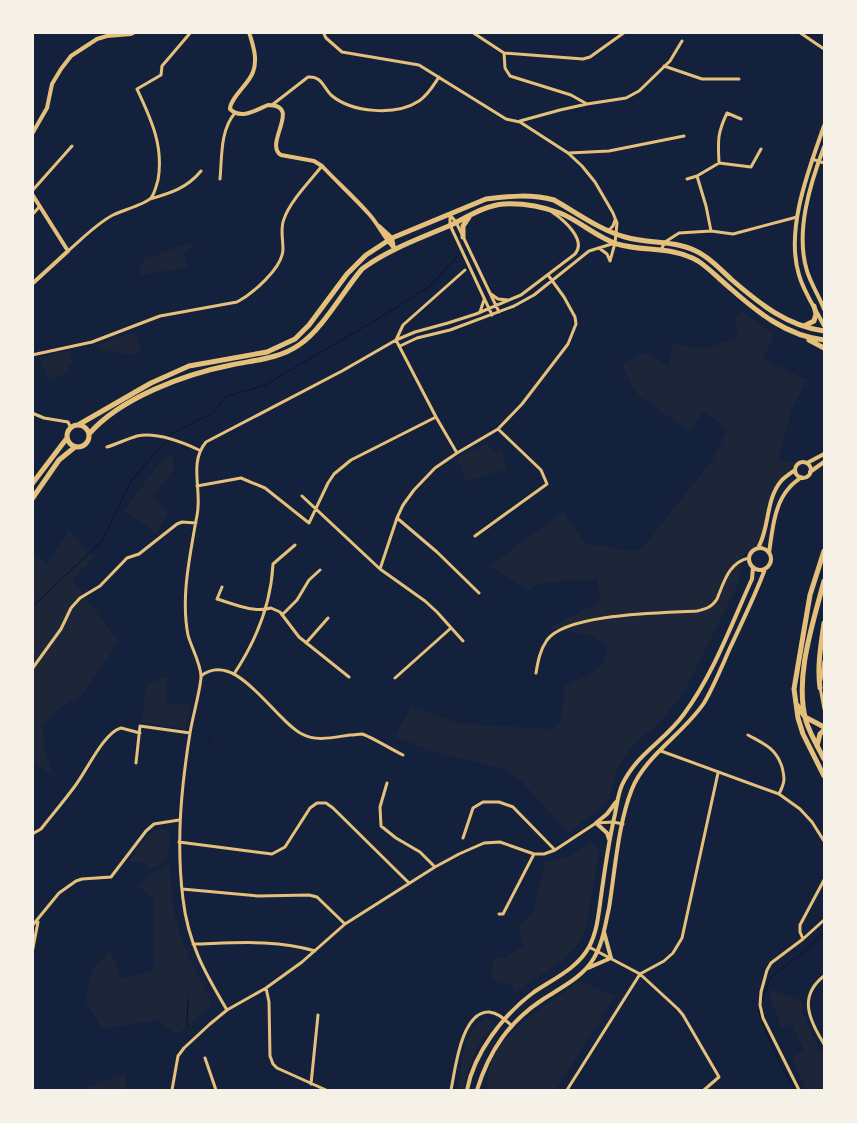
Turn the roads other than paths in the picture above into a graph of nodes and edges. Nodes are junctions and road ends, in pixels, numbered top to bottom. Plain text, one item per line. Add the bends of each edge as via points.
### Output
1 (135, 32) edge
2 (191, 32) edge
3 (249, 32) edge
4 (324, 32) edge
5 (472, 32) edge
6 (625, 32) edge
7 (798, 32) edge
8 (682, 41) dead end
9 (824, 49) edge
10 (504, 53) junction
11 (664, 66) junction
12 (439, 77) junction
13 (739, 79) dead end
14 (587, 104) junction
15 (272, 105) junction
16 (235, 113) junction
17 (741, 119) dead end
18 (520, 122) junction
19 (824, 126) edge
20 (32, 134) edge
21 (684, 136) dead end
22 (72, 146) dead end
23 (824, 147) edge
24 (761, 149) dead end
25 (568, 153) junction
26 (812, 159) junction
27 (819, 161) junction
28 (719, 163) junction
29 (824, 163) edge
30 (322, 166) junction
31 (201, 171) dead end
32 (697, 176) junction
33 (220, 179) dead end
34 (687, 179) dead end
35 (32, 192) edge
36 (150, 199) junction
37 (40, 206) junction
38 (543, 208) junction
39 (32, 215) edge
40 (450, 215) junction
41 (470, 216) junction
42 (797, 217) junction
43 (616, 220) junction
44 (453, 223) junction
45 (608, 231) junction
46 (711, 231) junction
47 (617, 235) junction
48 (463, 238) junction
49 (390, 240) junction
50 (665, 242) junction
51 (616, 243) junction
52 (599, 248) junction
53 (395, 249) junction
54 (661, 250) junction
55 (68, 251) junction
56 (465, 270) dead end
57 (548, 275) junction
58 (553, 280) junction
59 (32, 284) edge
60 (489, 292) junction
61 (484, 296) junction
62 (511, 300) junction
63 (496, 306) junction
64 (814, 306) junction
65 (489, 308) junction
66 (824, 309) edge
67 (480, 312) junction
68 (498, 312) junction
69 (492, 315) junction
70 (795, 324) junction
71 (824, 326) edge
72 (824, 331) edge
73 (794, 333) junction
74 (396, 340) junction
75 (824, 340) edge
76 (400, 346) junction
77 (824, 348) edge
78 (32, 355) edge
79 (32, 413) edge
80 (436, 417) junction
81 (78, 425) junction
82 (71, 428) junction
83 (498, 429) junction
84 (89, 434) junction
85 (67, 438) junction
86 (75, 447) junction
87 (107, 447) dead end
88 (199, 450) junction
89 (457, 453) junction
90 (824, 454) edge
91 (824, 462) edge
92 (806, 463) junction
93 (795, 470) junction
94 (810, 472) junction
95 (801, 477) junction
96 (32, 484) edge
97 (197, 486) junction
98 (302, 496) dead end
99 (32, 499) edge
100 (316, 509) junction
101 (397, 518) junction
102 (196, 523) junction
103 (475, 536) dead end
104 (295, 545) dead end
105 (758, 548) junction
106 (824, 551) edge
107 (769, 553) junction
108 (749, 558) junction
109 (753, 567) junction
110 (380, 569) junction
111 (765, 569) junction
112 (320, 570) dead end
113 (824, 581) edge
114 (222, 587) dead end
115 (480, 593) dead end
116 (265, 610) junction
117 (282, 615) junction
118 (328, 618) dead end
119 (824, 623) edge
120 (451, 628) junction
121 (463, 641) dead end
122 (306, 643) junction
123 (824, 661) edge
124 (32, 669) edge
125 (536, 673) dead end
126 (234, 674) junction
127 (201, 676) junction
128 (349, 677) dead end
129 (394, 678) dead end
130 (820, 688) junction
131 (795, 702) junction
132 (824, 709) edge
133 (806, 718) junction
134 (824, 728) edge
135 (190, 733) junction
136 (140, 734) junction
137 (748, 735) dead end
138 (817, 746) junction
139 (661, 751) junction
140 (403, 755) dead end
141 (824, 759) edge
142 (136, 763) dead end
143 (718, 773) junction
144 (824, 776) edge
145 (387, 783) dead end
146 (779, 794) junction
147 (618, 800) junction
148 (179, 820) junction
149 (613, 822) junction
150 (596, 823) junction
151 (623, 824) junction
152 (32, 832) edge
153 (463, 838) dead end
154 (179, 842) junction
155 (609, 842) junction
156 (824, 842) edge
157 (555, 850) junction
158 (534, 854) junction
159 (435, 867) junction
160 (824, 880) edge
161 (409, 883) junction
162 (182, 889) junction
163 (499, 914) dead end
164 (824, 920) edge
165 (38, 921) junction
166 (345, 924) junction
167 (32, 926) edge
168 (604, 931) junction
169 (802, 939) junction
170 (193, 944) junction
171 (589, 947) junction
172 (316, 951) junction
173 (598, 951) junction
174 (32, 953) edge
175 (611, 958) junction
176 (586, 969) junction
177 (640, 974) junction
178 (823, 977) edge
179 (824, 983) edge
180 (266, 988) junction
181 (227, 1010) junction
182 (318, 1015) dead end
183 (504, 1020) junction
184 (512, 1026) junction
185 (824, 1044) edge
186 (205, 1058) dead end
187 (311, 1084) junction
188 (172, 1090) edge
189 (216, 1090) edge
190 (326, 1090) edge
191 (452, 1090) edge
192 (467, 1090) edge
193 (479, 1090) edge
194 (566, 1090) edge
195 (704, 1090) edge
196 (798, 1090) edge

1 - 20 street via 97,39 71,56 52,84 47,108
2 - 36 street via 162,66 161,75 137,89 153,124 161,163
3 - 16 street via 255,53 254,71 230,106
4 - 12 street via 326,38 342,52 418,65
5 - 10 street
6 - 10 street via 583,59
7 - 9 street
8 - 11 street
10 - 14 street via 505,68 510,76 571,95
11 - 13 street via 702,79
11 - 14 street via 639,91 626,98
12 - 15 street via 419,101 388,111 358,108 342,102 313,77 308,77
12 - 18 street via 506,119
14 - 18 street
15 - 16 street via 244,114
15 - 30 street via 280,110 283,118 276,141 277,152
16 - 33 street via 228,121
17 - 28 street via 727,113 717,138
18 - 25 street
19 - 26 street
21 - 25 street via 609,151
22 - 35 street
23 - 27 street
24 - 28 street via 751,167
25 - 43 street via 595,182
26 - 27 street
26 - 42 street
27 - 29 street
27 - 66 street via 805,212 802,245 807,271
28 - 32 street
30 - 49 street
30 - 78 street via 283,220 283,249 279,263 246,298 160,316 92,342
31 - 36 street via 177,191
32 - 34 street
32 - 46 street
35 - 37 street
36 - 55 street via 112,216
37 - 39 street
37 - 55 street
38 - 41 highway via 503,204
38 - 51 highway via 560,213
38 - 57 street via 566,223 579,244 577,252
40 - 44 street
40 - 45 highway via 486,200 532,196 554,200
40 - 49 highway
41 - 44 highway
41 - 48 highway via 463,226
42 - 46 street via 732,234
42 - 64 street via 796,264
43 - 45 street
43 - 47 street
44 - 48 street
44 - 53 highway
44 - 61 street
45 - 47 highway
46 - 50 street via 679,233
47 - 50 highway
47 - 51 street
48 - 60 street
49 - 53 street
49 - 81 highway via 357,263 295,339 267,352 189,366
50 - 54 street
50 - 70 highway via 682,245 704,255 762,304
51 - 52 street
51 - 52 street via 610,262 607,254
51 - 54 highway
52 - 58 street via 583,255
53 - 84 highway via 362,269 315,330 300,344 268,359 190,374 126,405 104,419
54 - 73 highway via 680,253 699,262 768,318
55 - 59 street
56 - 74 street via 404,325
57 - 58 street
57 - 62 street
58 - 68 street via 524,301
58 - 83 street via 576,324 568,344 522,404
60 - 62 street via 498,298
60 - 63 street
61 - 65 street
61 - 67 street
62 - 63 street
63 - 65 street
63 - 68 street
64 - 70 highway via 814,322
64 - 71 street
65 - 67 street
65 - 69 street
67 - 74 street
68 - 69 street
69 - 76 street
70 - 72 highway
73 - 75 highway
73 - 77 highway
74 - 76 street
74 - 88 street via 206,442
76 - 80 street
79 - 82 street via 68,422
80 - 89 street
80 - 100 street via 340,469 328,483
81 - 82 highway
81 - 84 highway
82 - 85 highway
83 - 89 street
83 - 103 street via 541,470 547,484
84 - 86 highway via 86,444
85 - 86 highway
85 - 96 highway
86 - 99 highway via 59,460
87 - 88 street via 148,435
88 - 97 street
89 - 101 street via 414,490
90 - 92 street
91 - 94 street
92 - 93 street via 799,463
92 - 94 street
93 - 95 street
93 - 105 street via 782,480 774,494 763,540
94 - 95 street via 808,476
95 - 107 street via 781,498
97 - 100 street via 241,478 265,488 309,522
97 - 102 street
98 - 100 street
100 - 110 street
101 - 110 street
101 - 115 street
102 - 124 street via 176,524 139,554 128,558 100,586 80,598
102 - 127 street via 188,568 186,613 188,635
104 - 116 street via 273,564 272,587
105 - 107 street
105 - 108 street
106 - 131 highway via 810,595 795,678
107 - 111 street via 770,562
108 - 109 street
108 - 125 street via 732,567 714,604 707,608 590,619 560,630 548,639 540,653
109 - 111 street
109 - 147 street via 752,579 709,675 683,715 632,767 621,786
110 - 120 street via 425,601
111 - 139 street via 703,703
112 - 117 street
113 - 133 highway via 803,676
114 - 116 street via 217,599
116 - 117 street via 271,608
116 - 126 street via 249,651
117 - 122 street
118 - 122 street
119 - 130 highway via 819,654
120 - 121 street
120 - 129 street
122 - 128 street
123 - 130 street
126 - 127 street via 209,670
126 - 140 street via 301,734 315,739 362,734
127 - 135 street
130 - 132 street
131 - 133 highway
131 - 144 highway via 804,734
133 - 134 highway
133 - 138 highway
134 - 138 highway
135 - 136 street via 140,726
135 - 148 street
136 - 142 street
136 - 152 street via 121,728 114,732 40,829
137 - 146 street via 770,748 779,758 784,783
138 - 141 highway
139 - 143 street
139 - 151 street via 640,772 631,790
143 - 146 street
143 - 177 street via 682,938 674,953
145 - 159 street via 380,807 381,826 420,852
146 - 156 street via 800,809
147 - 149 street
147 - 150 street
148 - 154 street
148 - 165 street via 154,824 115,874 76,881 59,893
149 - 150 street
149 - 151 street
149 - 155 street
150 - 155 street via 608,833
150 - 157 street
151 - 168 street
153 - 157 street via 473,808 483,802 499,802 513,806
154 - 161 street via 272,854 285,847 310,808 317,803 326,803
154 - 162 street
155 - 171 street via 596,931
157 - 158 street
158 - 159 street via 500,842 484,843
158 - 163 street via 503,914
159 - 161 street
160 - 169 street via 800,925
161 - 166 street
162 - 166 street via 258,896 309,895 326,903
162 - 170 street
164 - 169 street
165 - 167 street
165 - 174 street
166 - 172 street
168 - 173 street
168 - 175 street
169 - 196 street via 771,963 764,979 760,1005 763,1018
170 - 172 street via 279,943
170 - 181 street
171 - 173 street
171 - 183 street via 580,960 526,998
172 - 180 street
173 - 175 street
173 - 176 street
175 - 176 street
175 - 177 street
176 - 184 street via 525,1012
177 - 194 street
177 - 195 street via 683,1015 719,1077
178 - 179 street
178 - 185 street via 812,988 808,1005 810,1017
180 - 181 street
180 - 187 street via 273,1064
181 - 188 street via 178,1056
182 - 187 street
183 - 184 street
183 - 191 street via 488,1012 472,1021 460,1046
183 - 192 street via 476,1064
184 - 193 street via 495,1046
186 - 189 street
187 - 190 street

